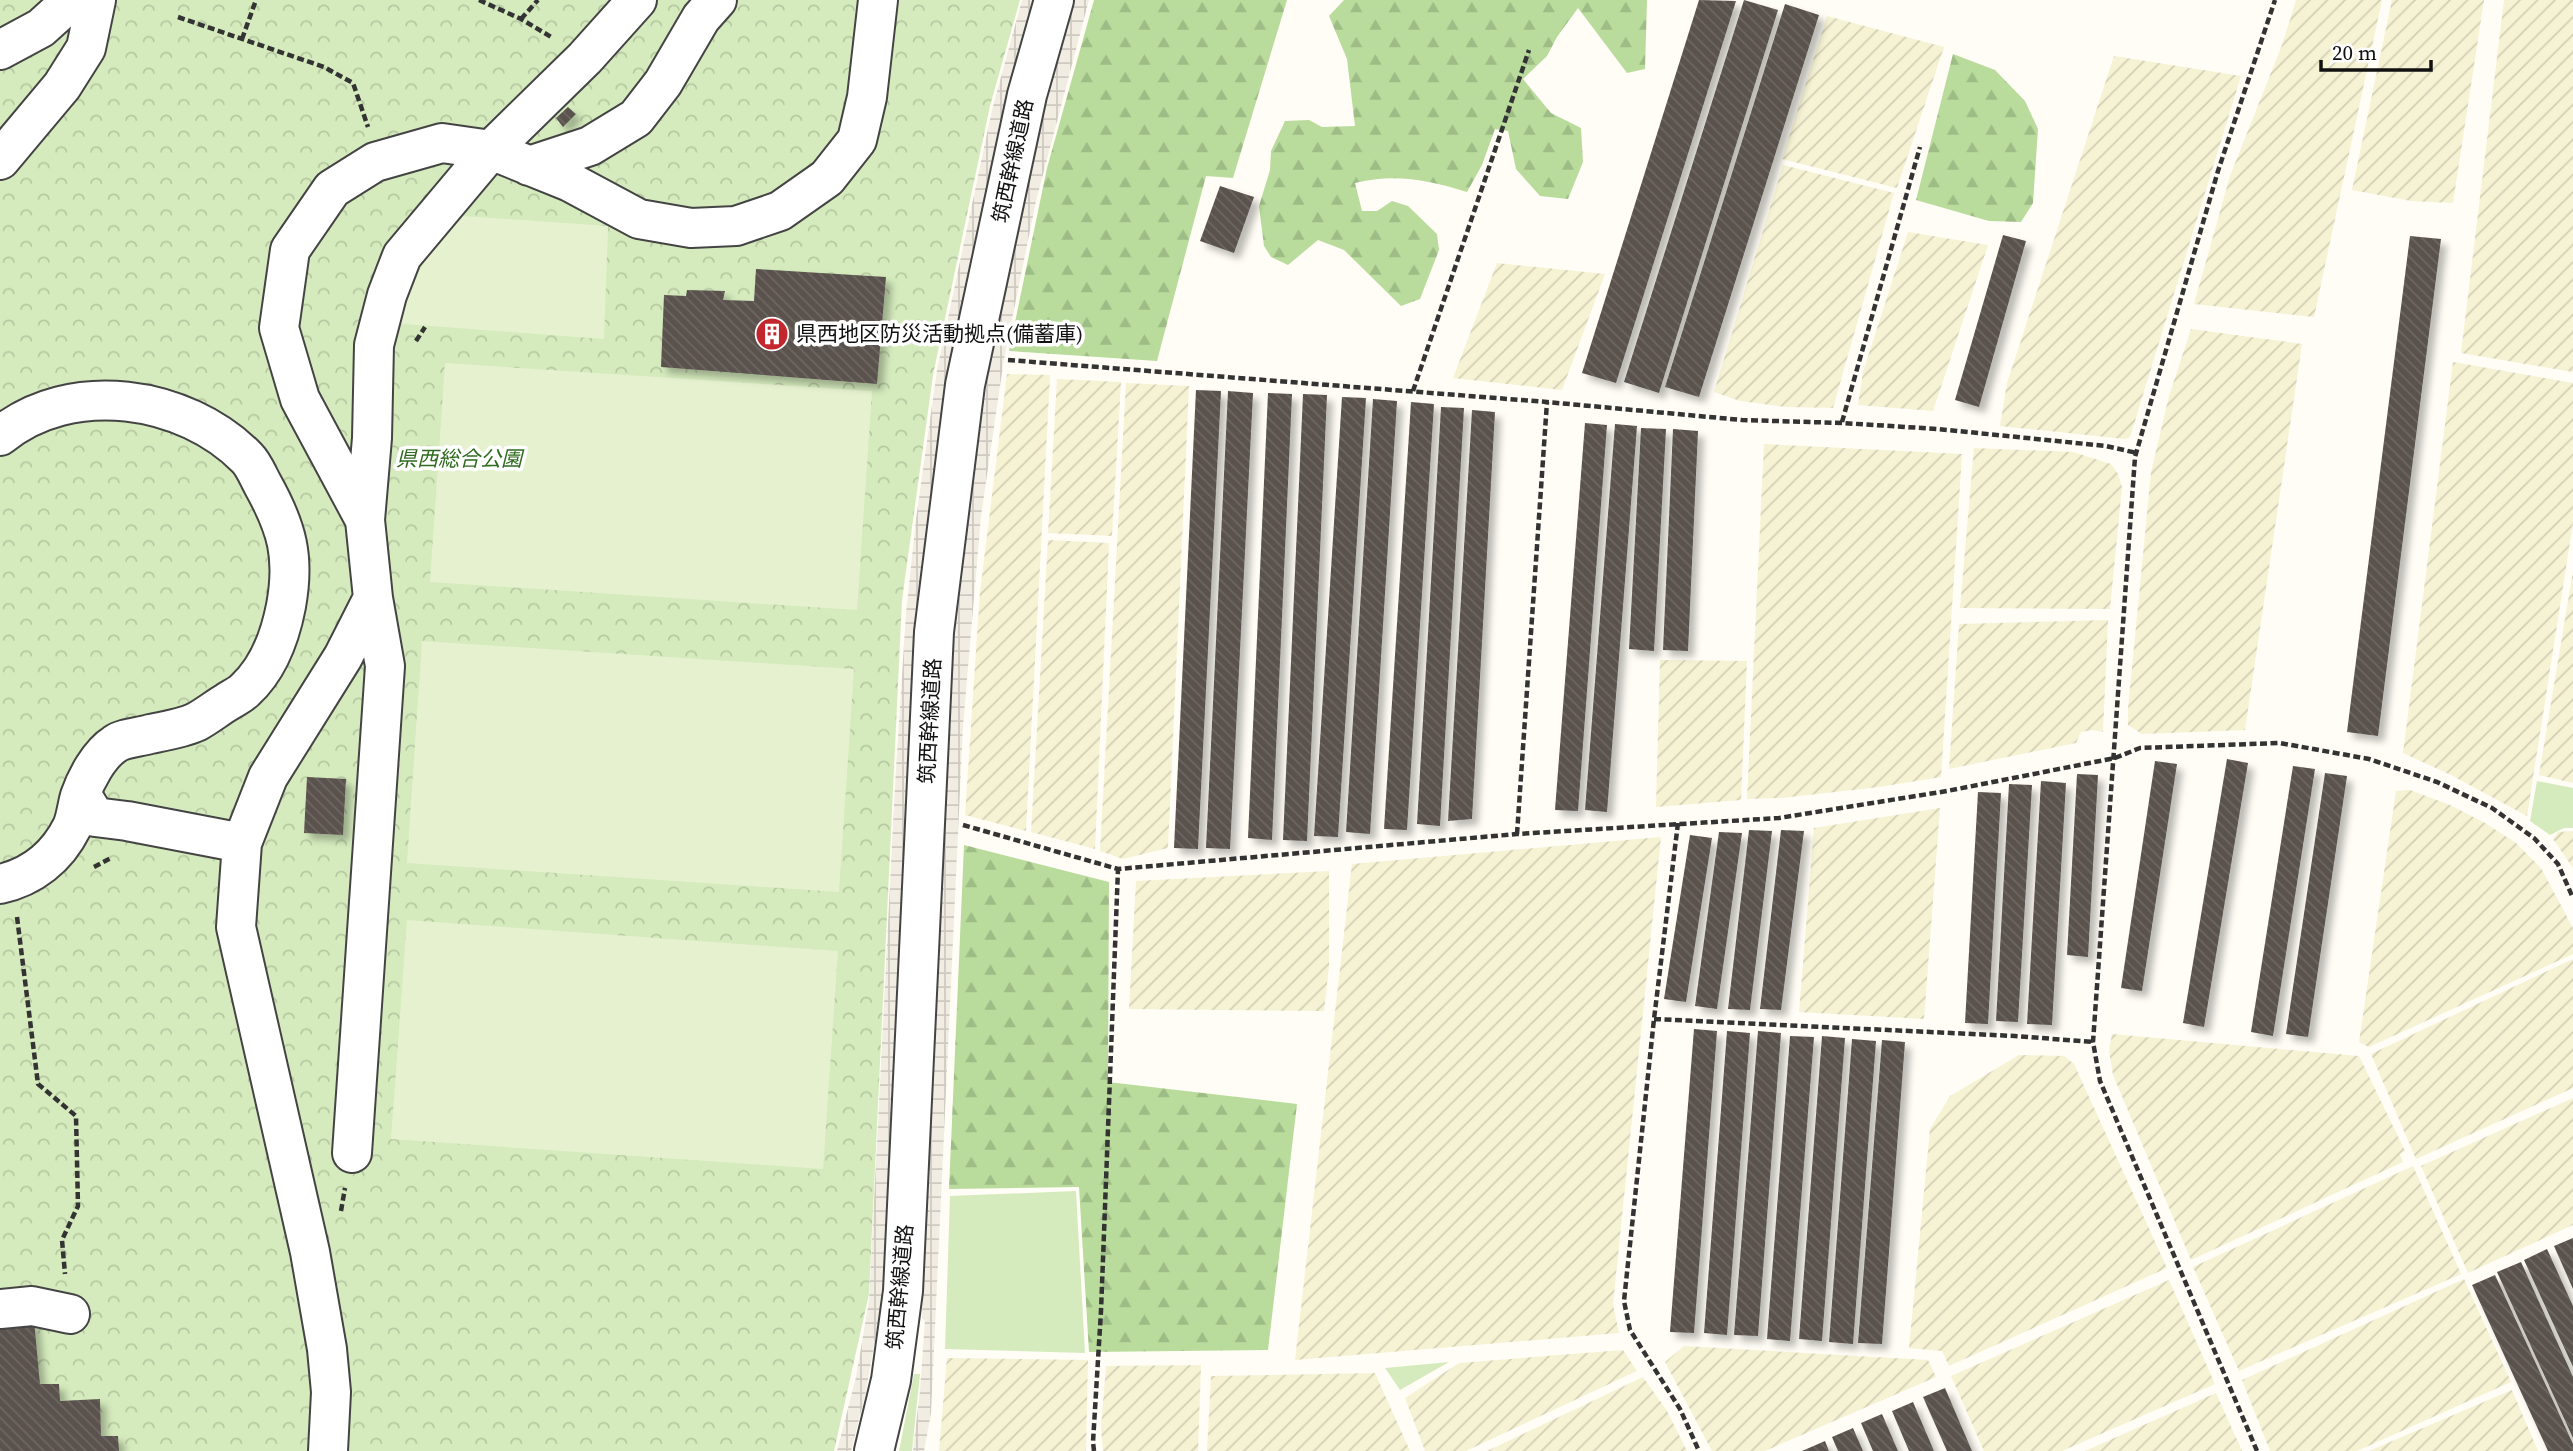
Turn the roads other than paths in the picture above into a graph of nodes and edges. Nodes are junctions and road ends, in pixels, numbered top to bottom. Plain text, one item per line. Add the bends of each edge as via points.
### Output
1 (72, 0) edge
2 (96, 0) edge
3 (637, 0) edge
4 (717, 0) edge
5 (878, 0) edge
6 (1055, 0) edge
7 (0, 50) edge
8 (491, 150) junction
9 (0, 160) edge
10 (529, 166) junction
11 (0, 436) edge
12 (365, 520) junction
13 (373, 598) junction
14 (80, 794) junction
15 (242, 843) junction
16 (8, 897) edge
17 (352, 1153) dead end
18 (0, 1308) edge
19 (70, 1314) road end
20 (328, 1451) edge
21 (874, 1451) edge

1 - 7 street via 41,27
2 - 9 street via 86,48 62,86
3 - 8 street
4 - 10 street via 636,118 590,146
5 - 10 street via 867,97 857,140 827,178 780,211 736,226 678,226 639,219
6 - 21 street, 筑西幹線道路 via 1027,95 965,385 934,632 903,1291 891,1380
8 - 10 street
8 - 12 street via 402,256 387,295 374,345
8 - 12 street via 442,143 380,160 332,189 290,250 279,328 300,399
11 - 14 street via 48,410 97,400 139,403 184,415 249,459 288,543 290,581 283,622 271,657 245,691 195,723 115,743
12 - 13 street
13 - 15 street via 343,657 268,777
13 - 17 street via 385,666
14 - 15 street via 95,817
14 - 16 street via 72,827 48,860 19,880
15 - 20 street via 236,927 323,1325 331,1391
18 - 19 street via 32,1306

